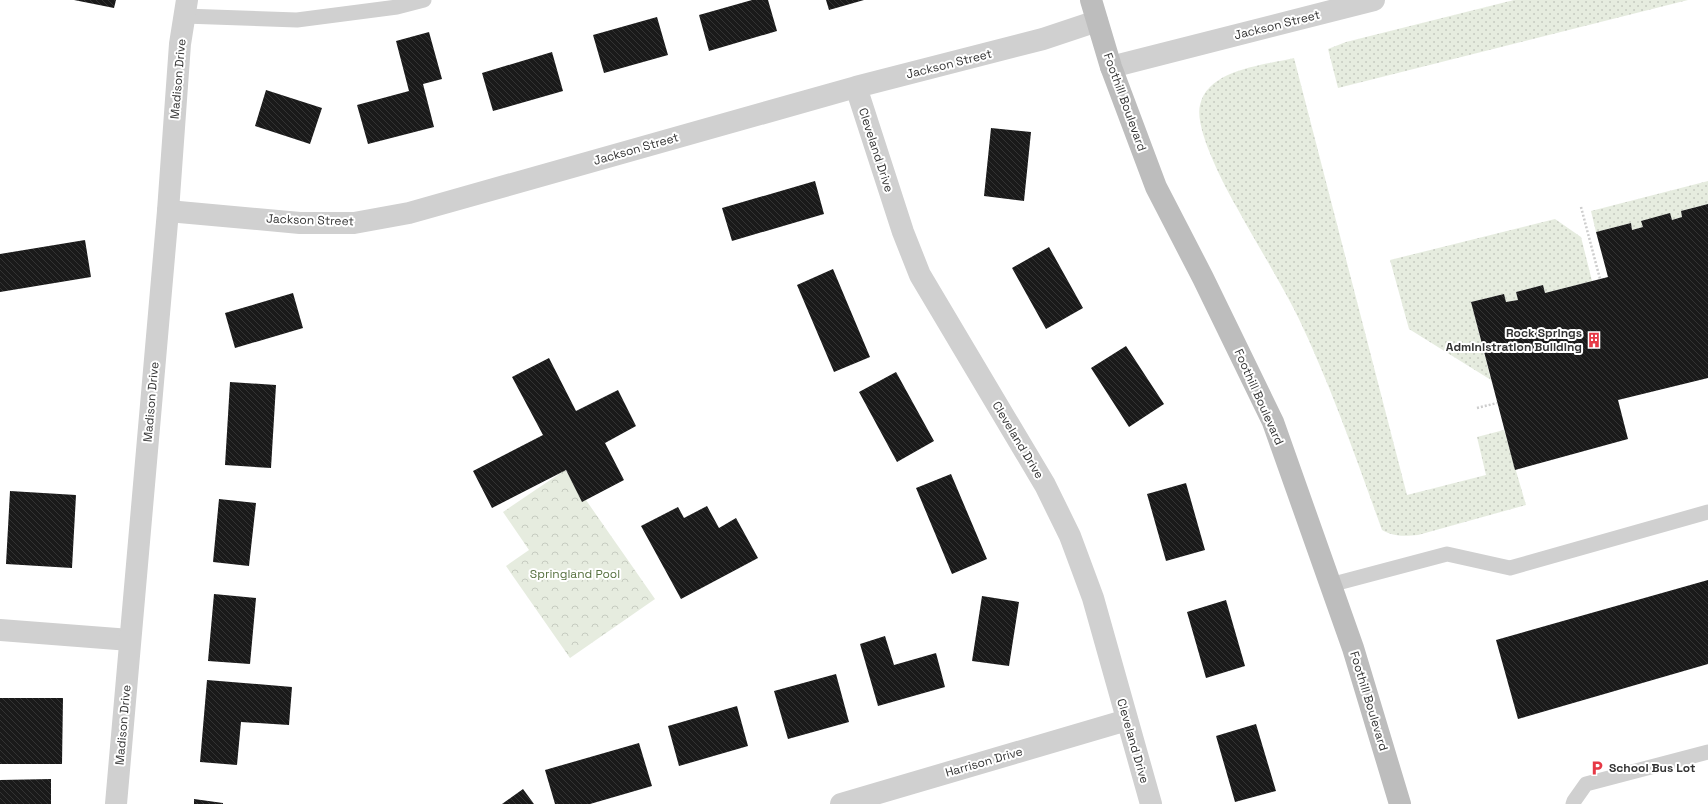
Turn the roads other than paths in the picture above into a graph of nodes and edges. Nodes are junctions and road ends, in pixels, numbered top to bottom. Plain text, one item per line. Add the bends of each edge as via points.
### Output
1 (424, 0) edge
2 (1091, 0) edge
3 (1374, 0) edge
4 (185, 8) edge
5 (1097, 21) junction
6 (1111, 67) junction
7 (856, 87) junction
8 (168, 211) junction
9 (1708, 512) edge
10 (1330, 585) junction
11 (0, 630) edge
12 (130, 640) junction
13 (1127, 720) junction
14 (1708, 752) edge
15 (116, 804) edge
16 (841, 804) edge
17 (1151, 804) edge
18 (1400, 804) edge
19 (1574, 804) edge

1 - 4 lane via 397,7 297,20
2 - 5 main road, Foothill Boulevard
3 - 6 street, Jackson Street
4 - 8 street, Madison Drive
5 - 6 main road, Foothill Boulevard
5 - 7 street, Jackson Street via 1043,39
6 - 10 main road, Foothill Boulevard via 1156,187 1273,422
7 - 8 street, Jackson Street via 409,213 354,223 300,223
7 - 13 street, Cleveland Drive via 900,225 920,275 1045,484 1070,536 1093,598
8 - 12 street, Madison Drive
9 - 10 lane via 1510,568 1447,554
10 - 18 main road, Foothill Boulevard via 1353,648
11 - 12 street
12 - 15 street, Madison Drive
13 - 16 street, Harrison Drive
13 - 17 street, Cleveland Drive
14 - 19 lane via 1586,784

